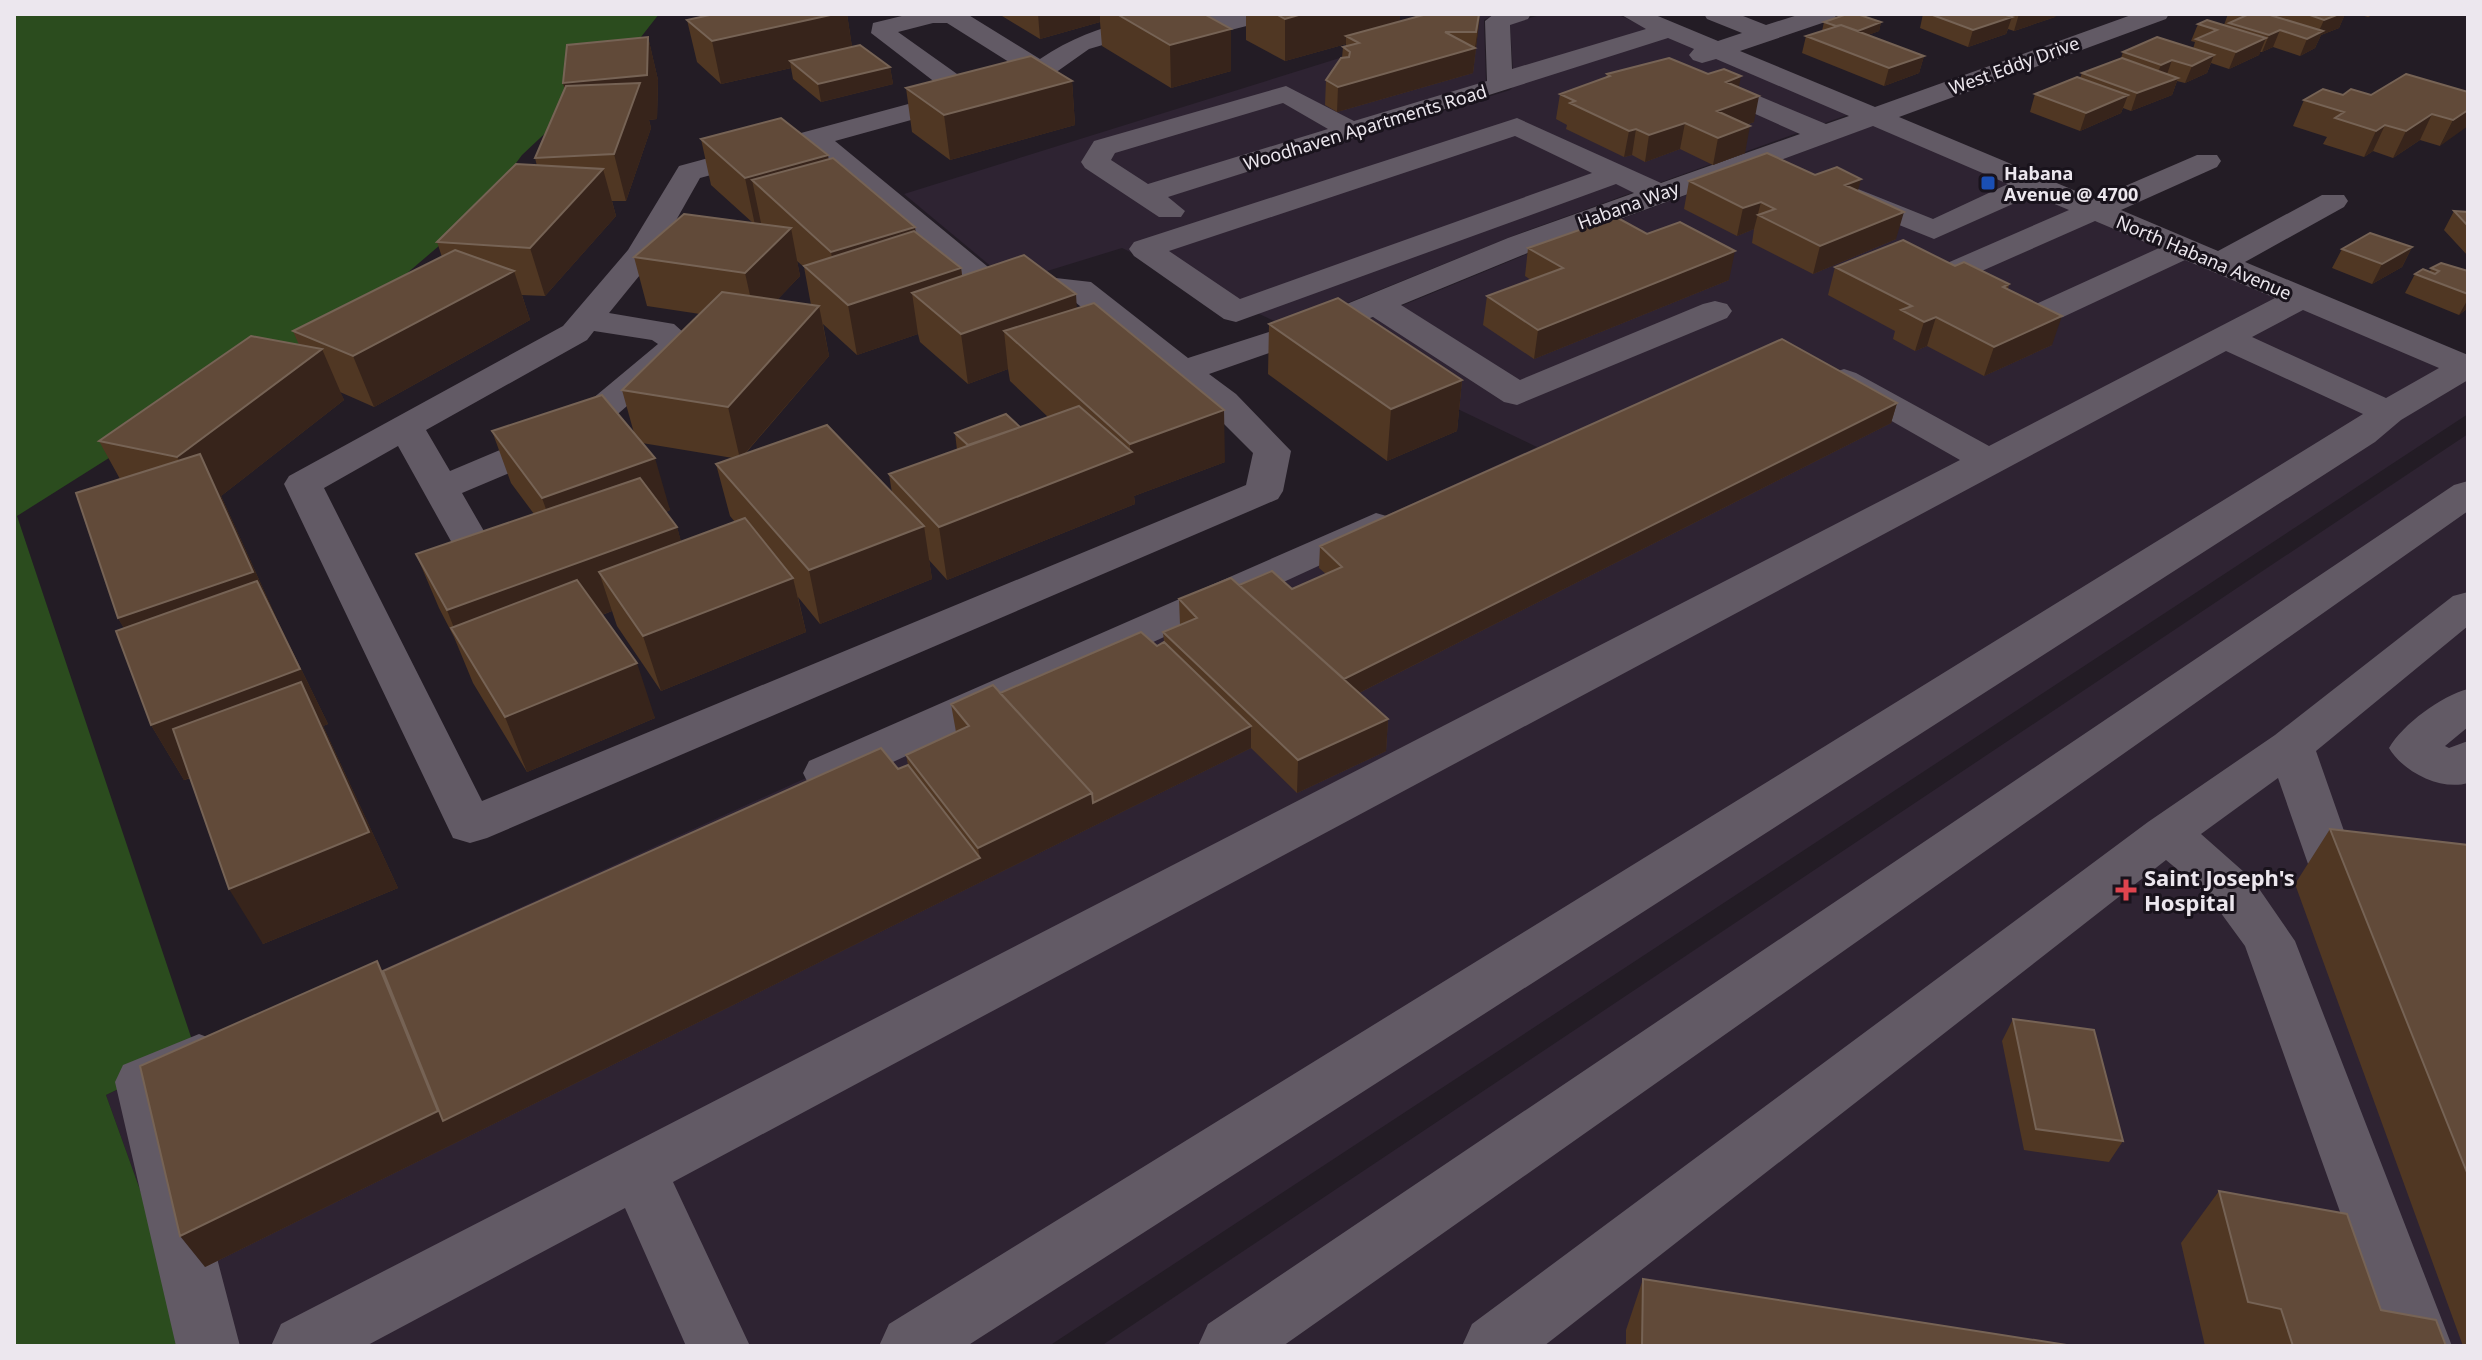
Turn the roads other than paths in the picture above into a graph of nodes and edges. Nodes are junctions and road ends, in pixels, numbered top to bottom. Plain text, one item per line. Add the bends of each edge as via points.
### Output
1 (1183, 14) edge
2 (1194, 14) edge
3 (1265, 14) edge
4 (1519, 14) edge
5 (1632, 14) edge
6 (1716, 14) edge
7 (1825, 14) edge
8 (2157, 14) edge
9 (1668, 30) junction
10 (1765, 34) junction
11 (1716, 50) junction
12 (1041, 71) junction
13 (1500, 81) junction
14 (969, 95) junction
15 (1872, 116) junction
16 (1351, 131) junction
17 (1824, 134) junction
18 (814, 138) junction
19 (2207, 161) dead end
20 (1617, 174) junction
21 (1825, 184) edge
22 (2032, 184) junction
23 (1146, 194) junction
24 (1660, 194) junction
25 (2333, 201) dead end
26 (2095, 211) junction
27 (1197, 231) junction
28 (2183, 249) junction
29 (2219, 263) junction
30 (2301, 298) junction
31 (1376, 304) junction
32 (1715, 311) dead end
33 (587, 320) junction
34 (2225, 338) junction
35 (1818, 366) edge
36 (2467, 368) edge
37 (1183, 371) junction
38 (2388, 412) junction
39 (406, 427) junction
40 (1990, 462) junction
41 (440, 488) junction
42 (2468, 493) edge
43 (1420, 505) edge
44 (476, 552) edge
45 (2466, 609) edge
46 (2468, 704) edge
47 (2291, 746) junction
48 (2468, 757) edge
49 (781, 794) edge
50 (2165, 835) junction
51 (2339, 888) edge
52 (244, 1036) edge
53 (638, 1171) junction
54 (208, 1346) edge
55 (303, 1346) edge
56 (718, 1346) edge
57 (911, 1346) edge
58 (1230, 1346) edge
59 (1494, 1346) edge
60 (2420, 1346) edge

1 - 12 street via 1080,44
2 - 3 street via 1223,25
4 - 13 street, Woodhaven Apartments Road via 1497,21
5 - 9 street, North Habana Avenue
6 - 10 street
7 - 10 street
8 - 15 street, West Eddy Drive
9 - 11 street, North Habana Avenue
9 - 13 street
10 - 11 street
11 - 15 street, North Habana Avenue
11 - 17 street via 1682,66
12 - 14 street
12 - 14 street via 952,15 882,28
13 - 16 street, Woodhaven Apartments Road
14 - 18 street
15 - 17 street, Habana Way
15 - 22 street, North Habana Avenue
16 - 23 street, Woodhaven Apartments Road
16 - 23 street via 1286,94 1104,147 1095,162
17 - 24 street, Habana Way
18 - 33 street via 689,172 641,254
18 - 37 street via 984,280 1079,289
19 - 26 street
20 - 24 street
20 - 27 street via 1517,126
20 - 27 street via 1236,312 1145,249
21 - 22 street via 1934,230
22 - 26 street, North Habana Avenue
23 - 27 street
24 - 31 street, Habana Way
25 - 29 street
26 - 28 street, North Habana Avenue
26 - 28 street via 1949,274 2036,317
28 - 29 street, North Habana Avenue
29 - 30 street, North Habana Avenue
30 - 34 street
30 - 36 street, North Habana Avenue
31 - 32 street via 1517,394
31 - 37 street, Habana Way
33 - 39 street via 575,333
33 - 41 street via 662,331 676,341 673,351 575,432
34 - 38 street
34 - 40 street
35 - 40 street
36 - 38 street
37 - 39 street via 1272,451 1264,491 470,825 303,484
38 - 57 street via 2348,443
39 - 41 street
40 - 53 street
41 - 44 street
42 - 58 street
43 - 49 street
45 - 47 street
46 - 48 street via 2412,748 2452,771
47 - 50 street
47 - 51 street
50 - 59 street
50 - 60 street via 2207,861 2240,894 2269,941
52 - 54 street via 143,1082
53 - 55 street
53 - 56 street

